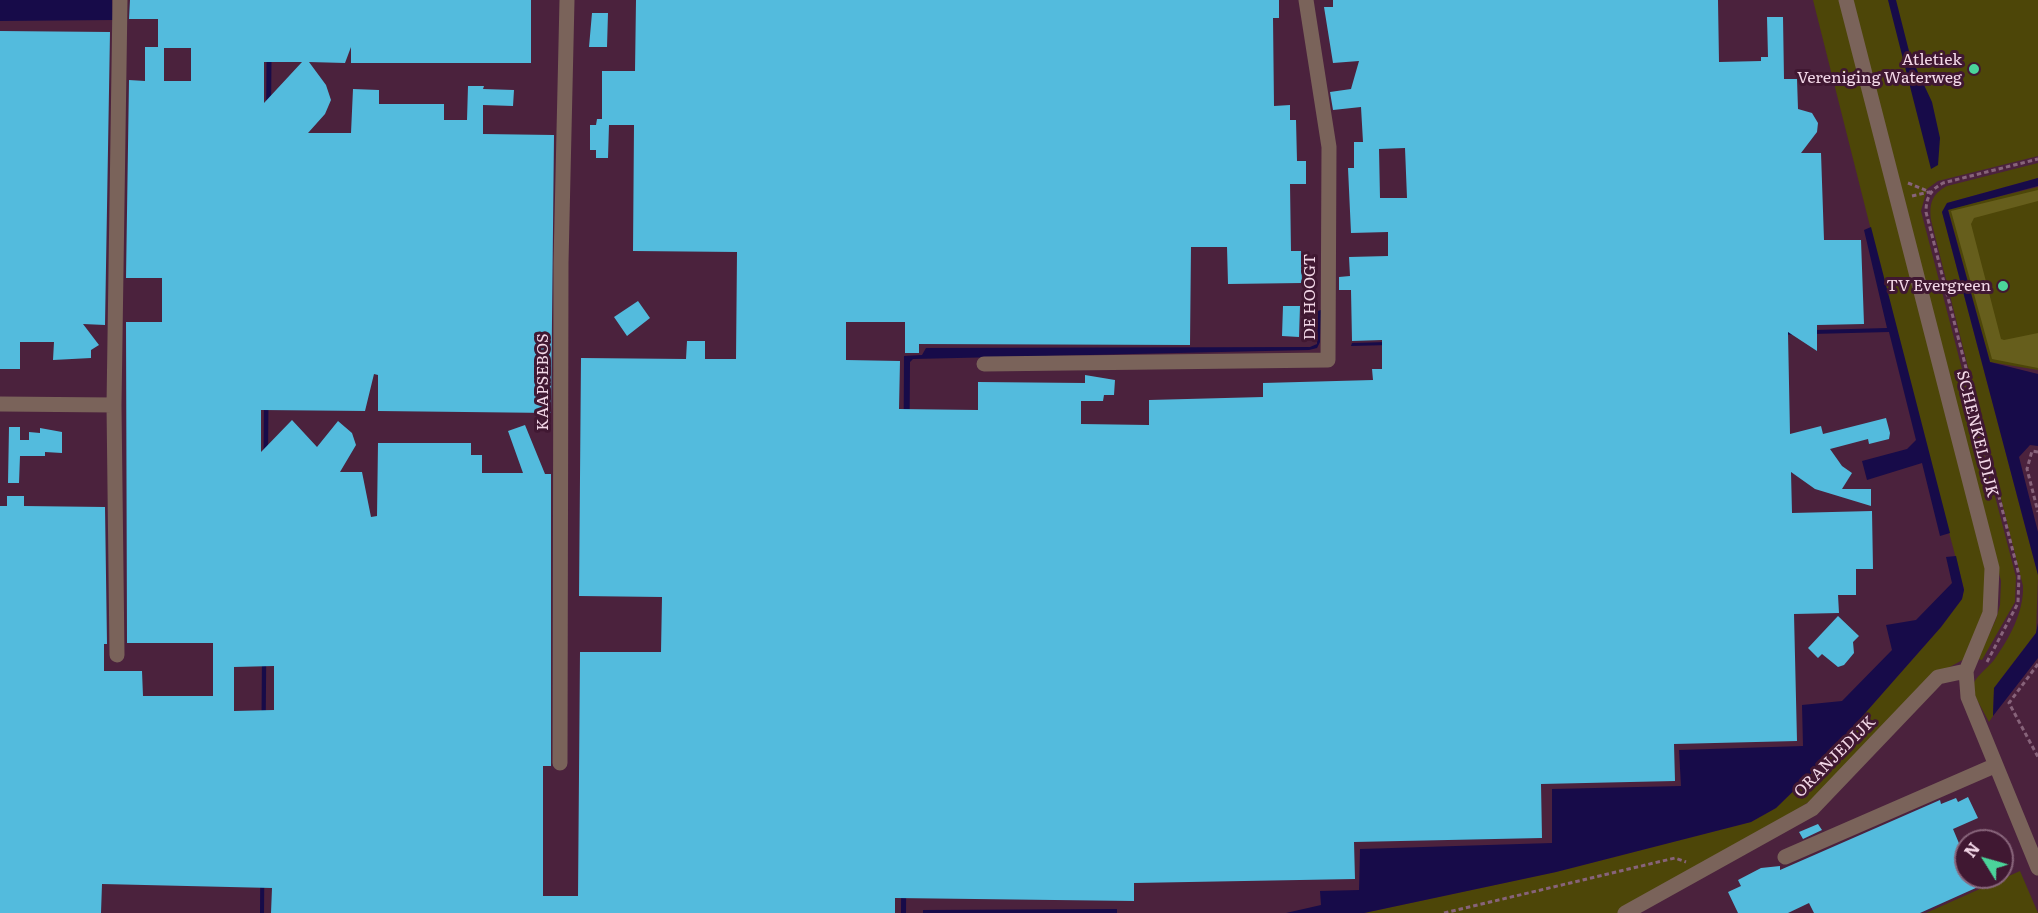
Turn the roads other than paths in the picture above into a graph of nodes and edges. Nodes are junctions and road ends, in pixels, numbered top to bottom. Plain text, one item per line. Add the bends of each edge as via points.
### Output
1 (120, 0) edge
2 (567, 0) edge
3 (1306, 0) edge
4 (1846, 0) edge
5 (984, 364) dead end
6 (0, 404) edge
7 (114, 405) junction
8 (117, 655) dead end
9 (1966, 671) junction
10 (560, 763) dead end
11 (1994, 766) junction
12 (1785, 857) dead end
13 (2038, 868) edge
14 (1625, 913) edge

1 - 7 street
2 - 10 street, KAAPSEBOS via 561,263
3 - 5 street, DE HOOGT via 1329,147 1328,360
4 - 9 street, SCHENKELDIJK via 1992,568 1990,613
6 - 7 street
7 - 8 street
9 - 11 street, SCHENKELDIJK via 1968,697
9 - 14 street, ORANJEDIJK via 1938,677 1812,809
11 - 12 street
11 - 13 street, SCHENKELDIJK

